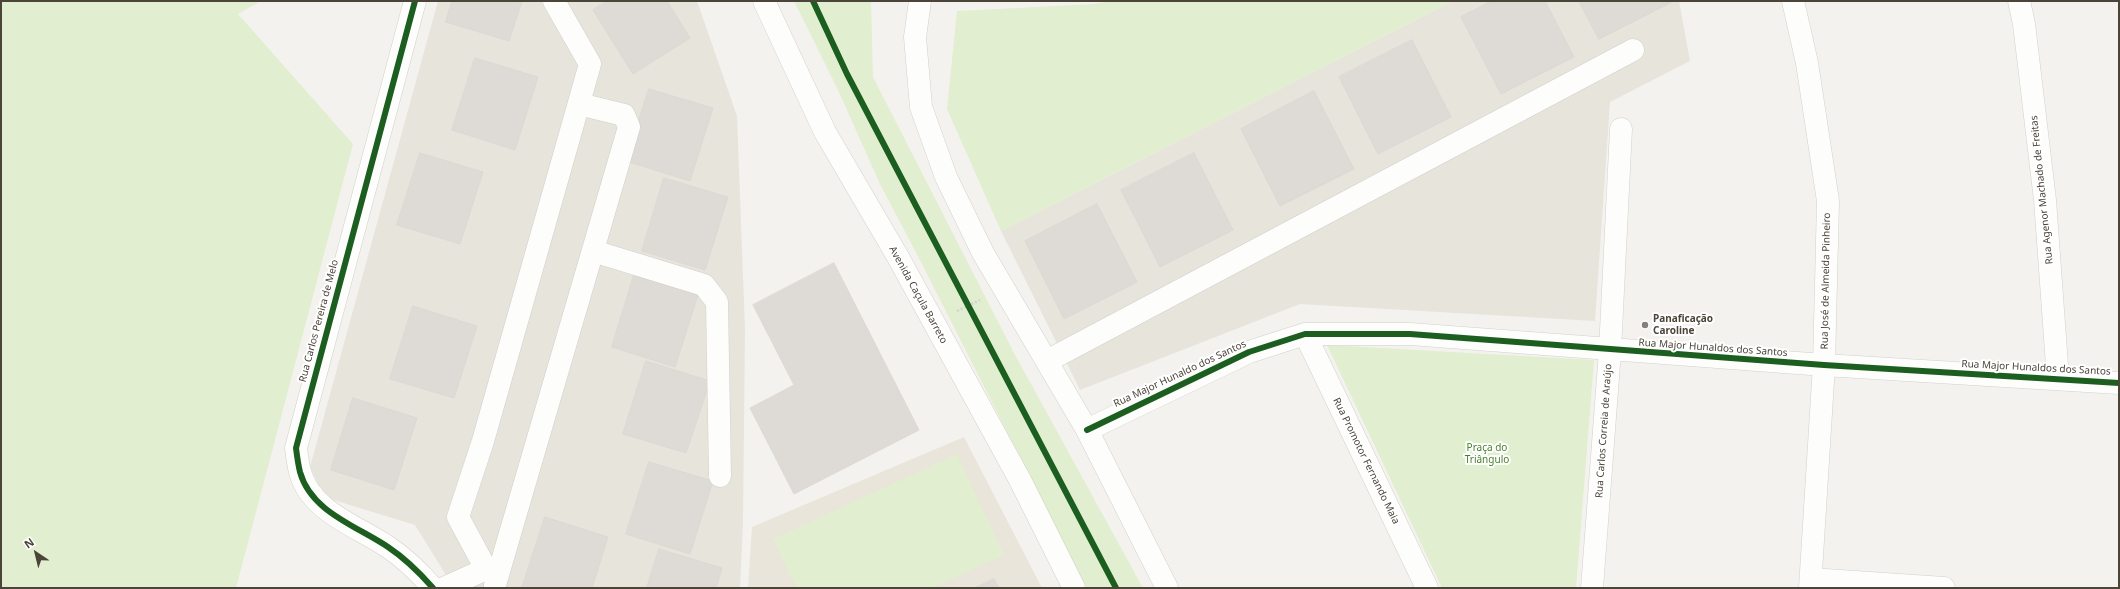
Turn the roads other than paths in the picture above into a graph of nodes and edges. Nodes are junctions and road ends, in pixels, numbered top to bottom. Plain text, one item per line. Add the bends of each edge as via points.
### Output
1 (415, 1) edge
2 (554, 1) edge
3 (764, 1) edge
4 (920, 1) edge
5 (1793, 1) edge
6 (2019, 1) edge
7 (1633, 50) dead end
8 (579, 104) junction
9 (1621, 129) dead end
10 (593, 251) junction
11 (1305, 334) junction
12 (1610, 351) junction
13 (1047, 361) junction
14 (1824, 365) junction
15 (2058, 379) junction
16 (2119, 383) edge
17 (1087, 430) junction
18 (720, 476) dead end
19 (493, 581) edge
20 (1810, 584) edge
21 (433, 588) edge
22 (444, 588) edge
23 (1074, 588) edge
24 (1167, 588) edge
25 (1427, 588) edge
26 (1592, 588) edge
27 (1944, 588) edge

1 - 21 street, Rua Carlos Pereira de Melo via 296,448 300,473 310,492 330,513 406,560
2 - 8 street via 590,64
3 - 23 street, Avenida Caçula Barreto via 825,132 1020,480
4 - 13 street via 915,37 921,107 946,177 983,253
5 - 14 street, Rua José de Almeida Pinheiro via 1807,63 1828,201
6 - 15 street, Rua Agenor Machado de Freitas via 2045,200
7 - 13 street
8 - 10 street via 624,115 629,127
8 - 19 street via 483,440 458,517
9 - 12 street, Rua Carlos Correia de Araújo
10 - 18 street via 704,285 717,302
10 - 19 street
11 - 12 street, Rua Major Hunaldos dos Santos via 1410,334
11 - 17 street, Rua Major Hunaldo dos Santos via 1249,352
11 - 25 street, Rua Promotor Fernando Maia
12 - 14 street, Rua Major Hunaldos dos Santos
12 - 26 street, Rua Carlos Correia de Araújo
13 - 17 street
14 - 15 street, Rua Major Hunaldos dos Santos
14 - 20 street, Rua José de Almeida Pinheiro
15 - 16 street, Rua Major Hunaldos dos Santos
17 - 24 street
19 - 22 street
20 - 27 street

